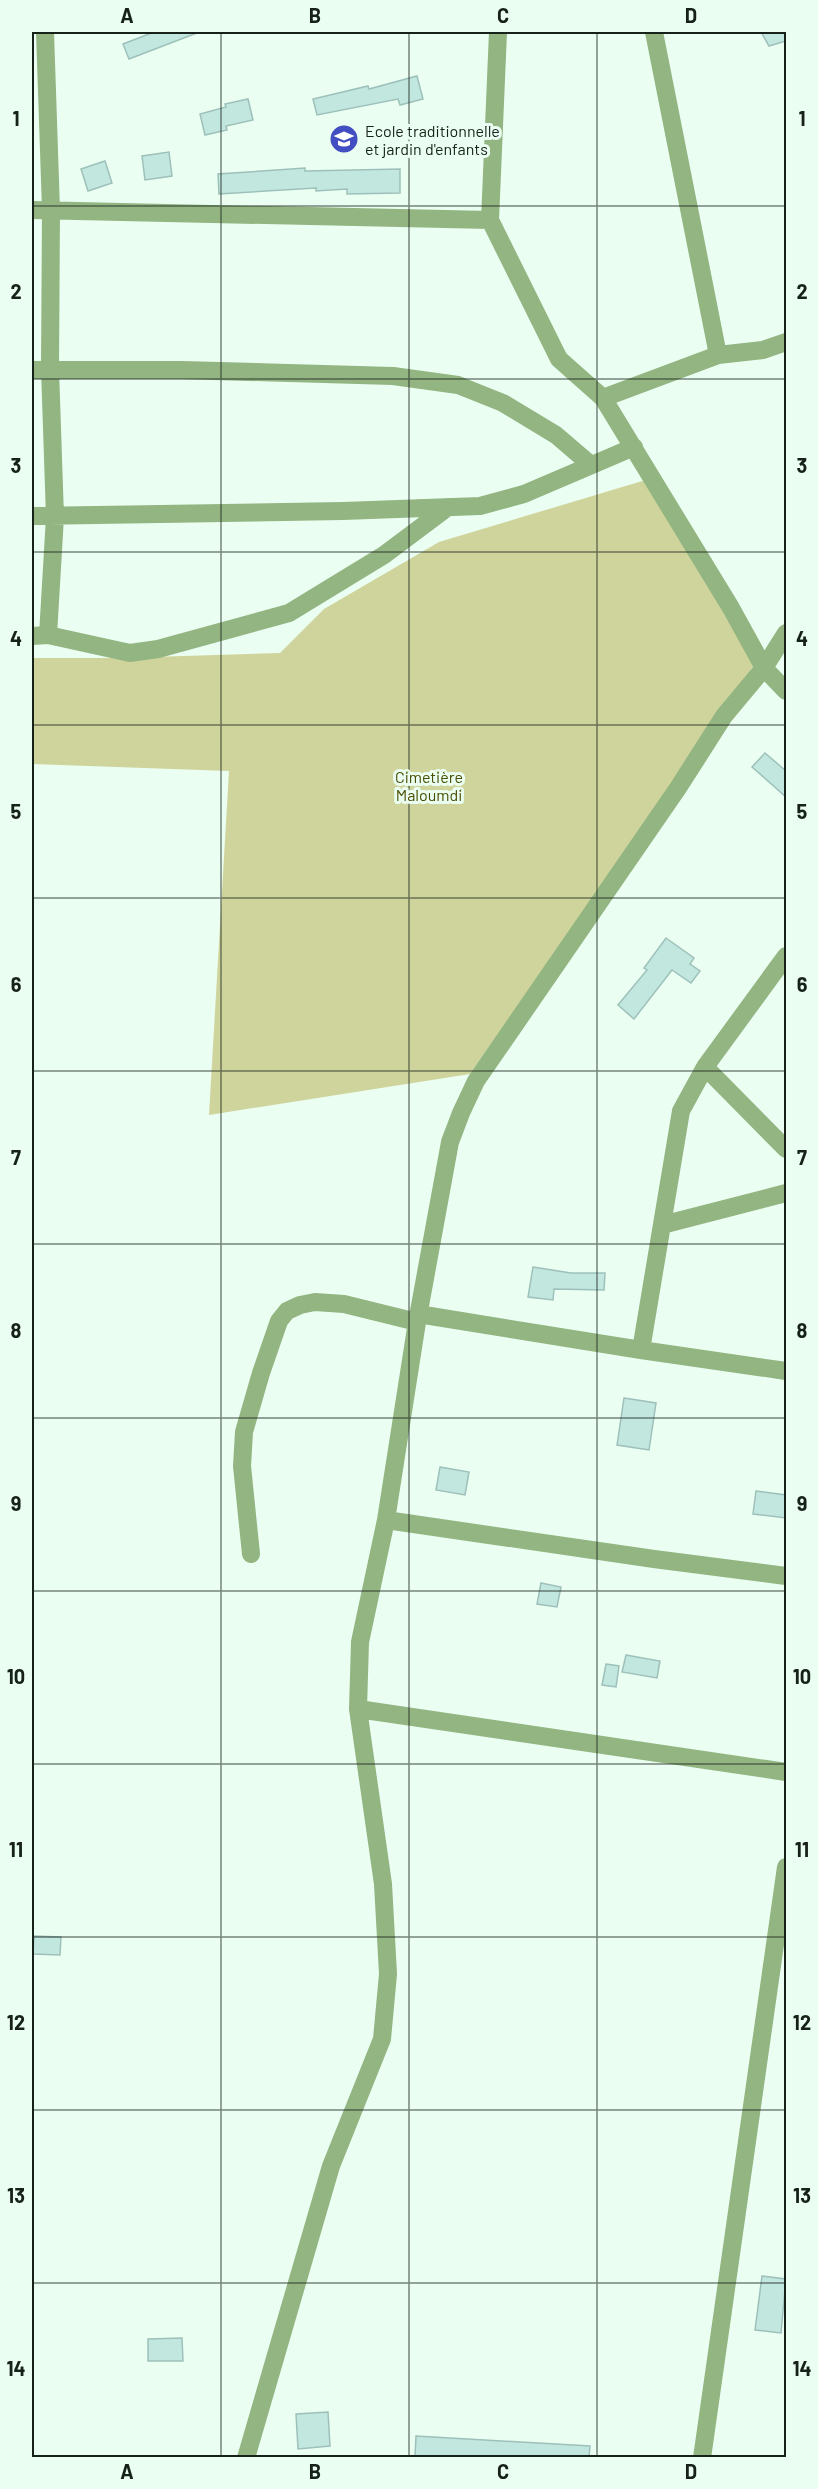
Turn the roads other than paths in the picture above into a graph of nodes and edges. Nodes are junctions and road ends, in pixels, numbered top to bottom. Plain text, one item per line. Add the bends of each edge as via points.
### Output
1 (45, 32) edge
2 (498, 32) edge
3 (654, 32) edge
4 (32, 210) edge
5 (51, 210) junction
6 (490, 220) junction
7 (786, 342) edge
8 (718, 355) junction
9 (50, 369) junction
10 (32, 370) edge
11 (603, 398) junction
12 (634, 447) junction
13 (591, 465) junction
14 (448, 507) junction
15 (32, 516) edge
16 (55, 517) junction
17 (786, 633) edge
18 (40, 636) edge
19 (764, 668) junction
20 (786, 691) edge
21 (786, 956) edge
22 (705, 1067) junction
23 (786, 1149) edge
24 (786, 1193) edge
25 (662, 1225) junction
26 (418, 1318) junction
27 (641, 1350) junction
28 (786, 1371) edge
29 (386, 1520) junction
30 (251, 1554) dead end
31 (786, 1576) edge
32 (358, 1708) junction
33 (786, 1772) edge
34 (786, 1867) edge
35 (246, 2457) edge
36 (702, 2457) edge

1 - 5 street
2 - 6 street
3 - 8 street
4 - 5 street
5 - 6 street
5 - 9 street
6 - 11 street via 559,358
7 - 8 street via 763,350
8 - 11 street
9 - 10 street
9 - 13 street via 393,376 458,385 502,403 556,435
9 - 16 street
11 - 12 street
12 - 13 street
12 - 19 street
13 - 14 street via 524,494 480,506
14 - 16 street
14 - 18 street via 384,555 289,613 130,653
15 - 16 street
16 - 18 street
17 - 19 street
19 - 20 street
19 - 26 street via 724,716 476,1081 450,1142
21 - 22 street
22 - 23 street
22 - 25 street via 681,1111
24 - 25 street
25 - 27 street
26 - 27 street
26 - 29 street
26 - 30 street via 315,1302 287,1311 279,1321 244,1432 242,1466
27 - 28 street
29 - 31 street
29 - 32 street via 360,1642
32 - 33 street
32 - 35 street via 383,1884 388,1974 382,2039 331,2166
34 - 36 street

